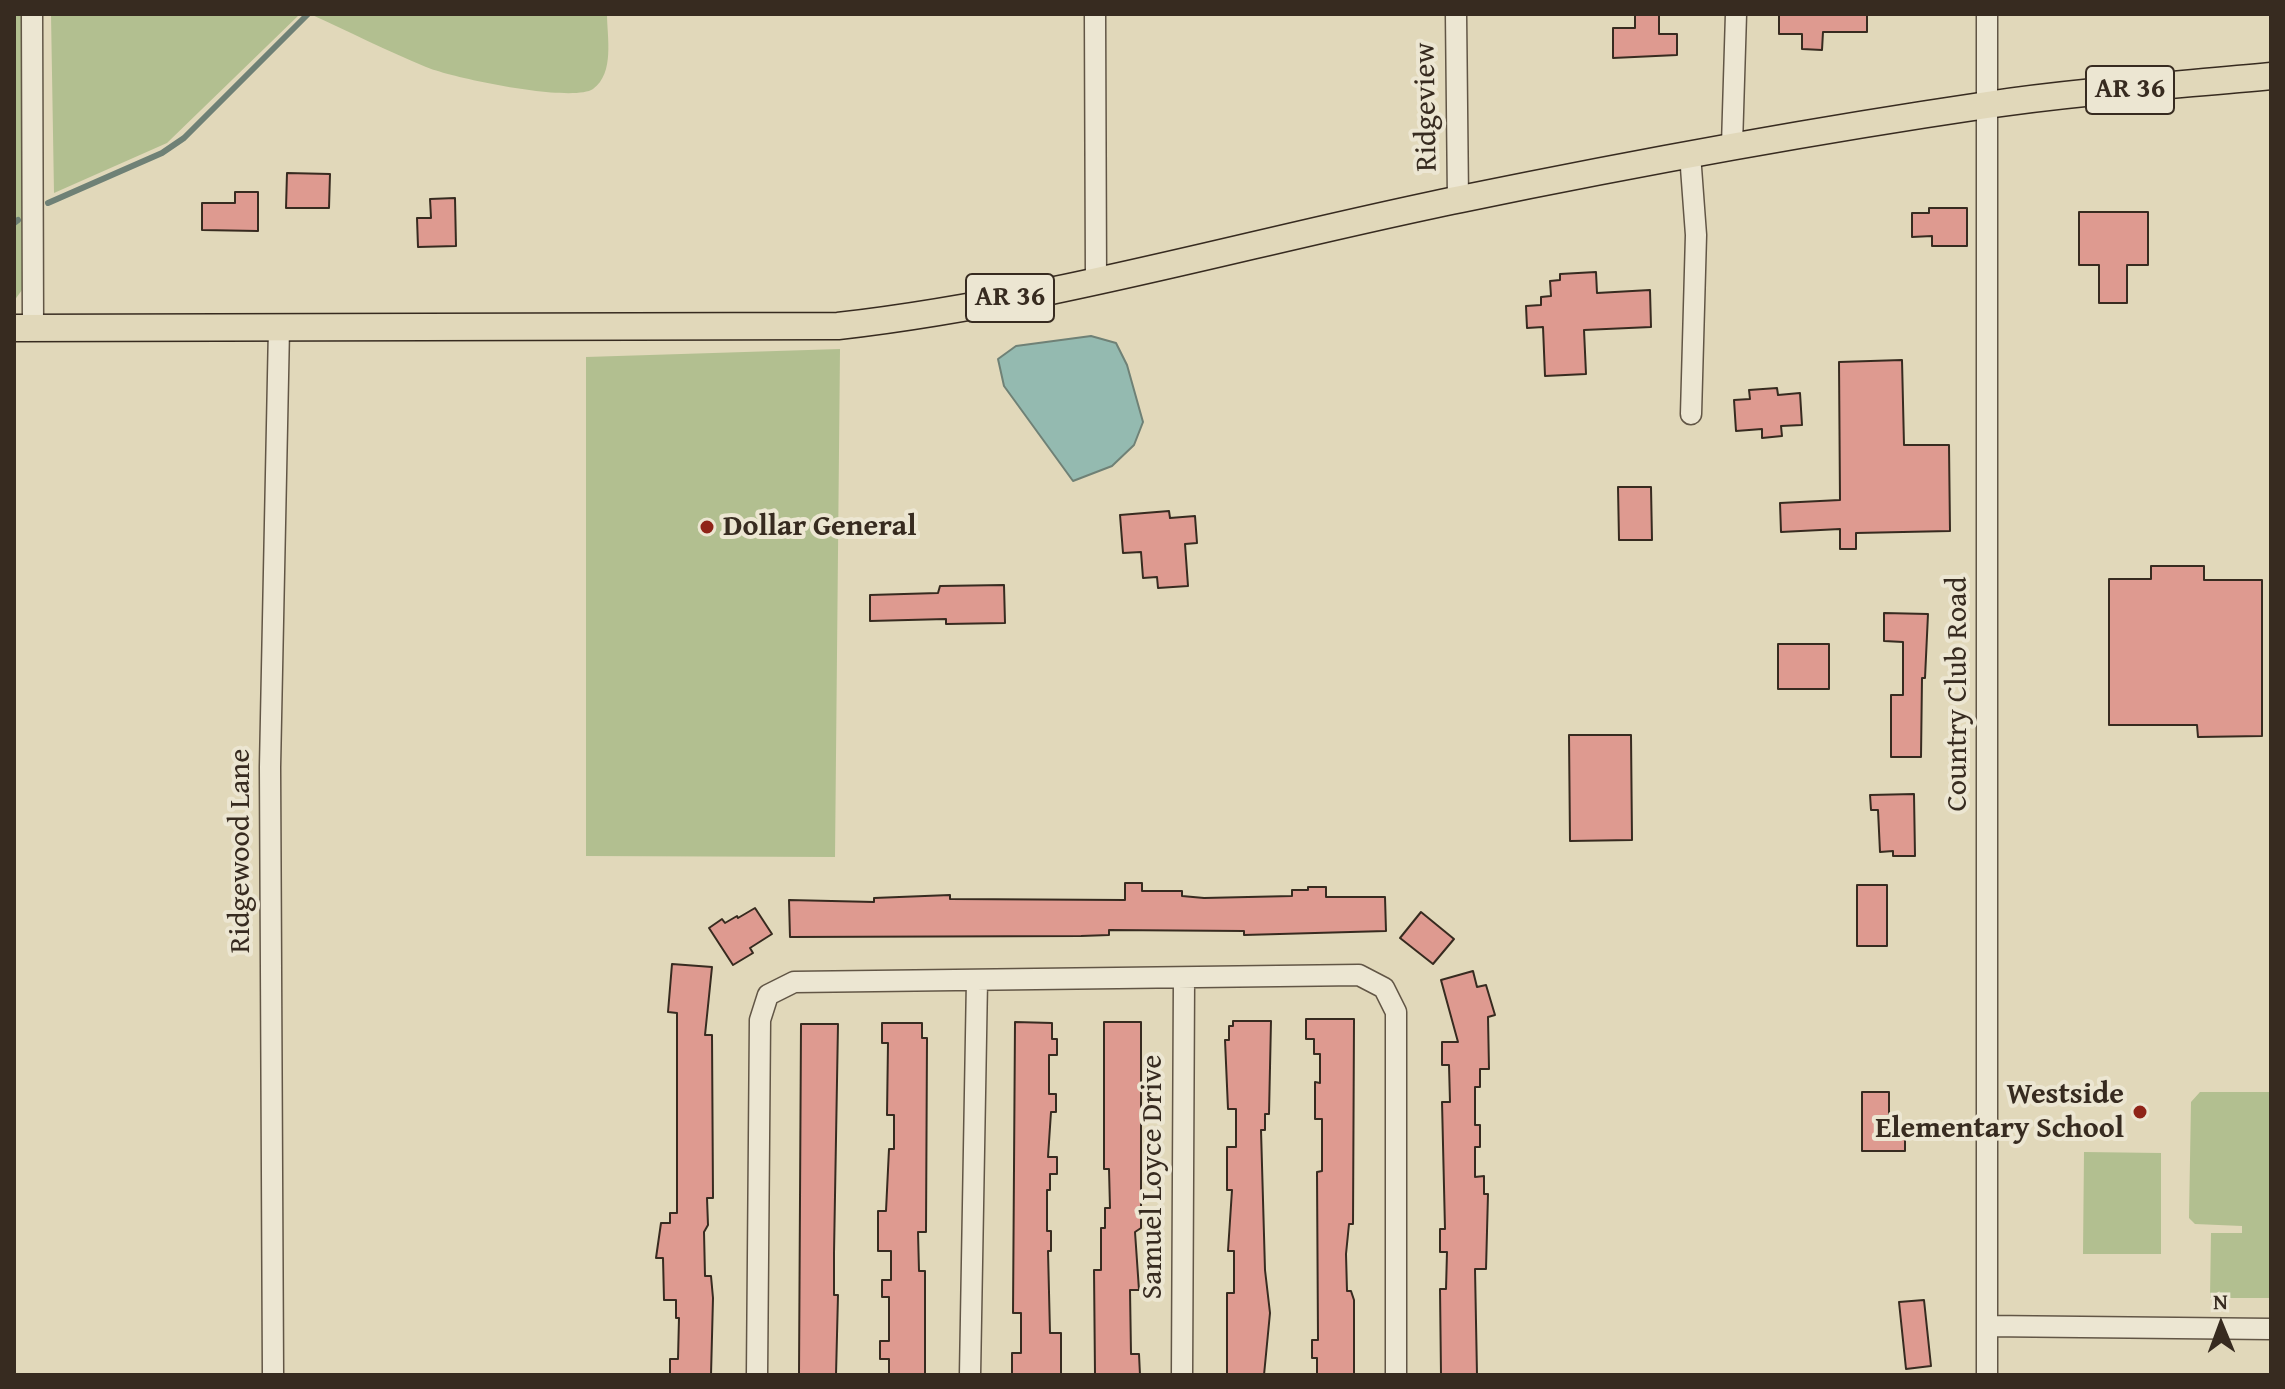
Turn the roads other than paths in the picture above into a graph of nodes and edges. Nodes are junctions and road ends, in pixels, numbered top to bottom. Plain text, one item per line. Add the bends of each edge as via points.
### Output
1 (32, 14) edge
2 (1095, 14) edge
3 (1456, 14) edge
4 (1736, 14) edge
5 (1987, 14) edge
6 (2271, 76) edge
7 (1989, 104) junction
8 (1732, 145) junction
9 (1690, 154) junction
10 (1458, 200) junction
11 (1096, 281) junction
12 (24, 328) edge
13 (279, 328) junction
14 (1691, 414) dead end
15 (1184, 979) junction
16 (977, 980) junction
17 (1987, 1326) junction
18 (2271, 1329) edge
19 (273, 1375) edge
20 (757, 1375) edge
21 (970, 1375) edge
22 (1182, 1375) edge
23 (1396, 1375) edge
24 (1987, 1375) edge

1 - 12 street
2 - 11 street
3 - 10 street, Ridgeview
4 - 8 street
5 - 7 street, Country Club Road
6 - 7 main road, AR 36
7 - 8 main road, AR 36
7 - 17 street, Country Club Road
8 - 9 main road, AR 36
9 - 10 main road, AR 36
9 - 14 street via 1696,235
10 - 11 main road, AR 36
11 - 13 main road, AR 36 via 838,326
12 - 13 main road, AR 36
13 - 19 street, Ridgewood Lane via 270,767
15 - 16 street
15 - 22 street, Samuel Loyce Drive
15 - 23 street via 1359,975 1384,988 1396,1012
16 - 20 street via 794,982 768,995 760,1020
16 - 21 street
17 - 18 street
17 - 24 street, Country Club Road

